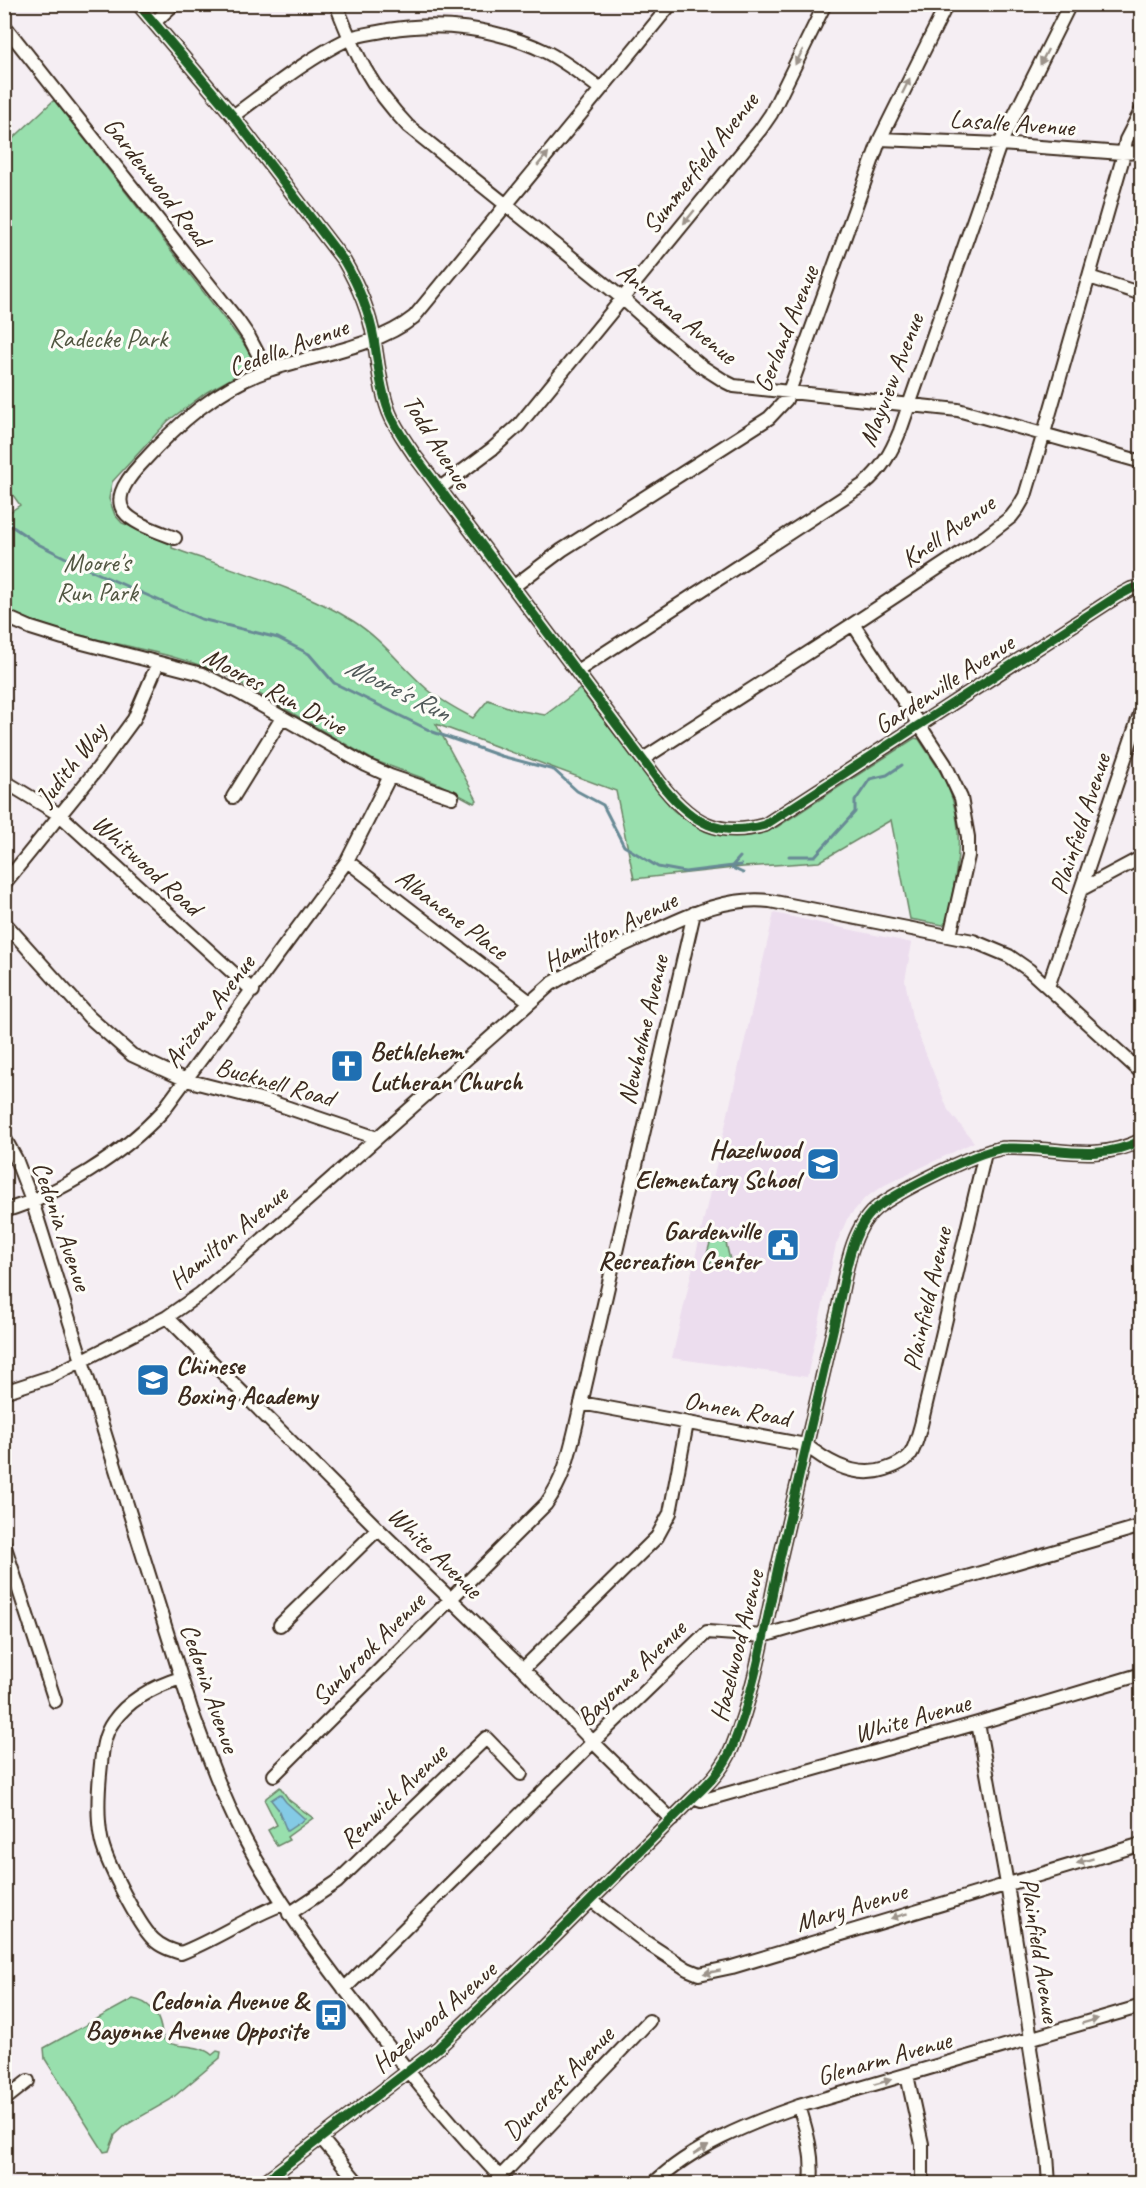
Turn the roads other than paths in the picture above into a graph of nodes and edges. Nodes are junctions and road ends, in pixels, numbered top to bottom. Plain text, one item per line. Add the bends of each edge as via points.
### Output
1 (138, 4) edge
2 (174, 4) edge
3 (336, 4) edge
4 (671, 4) edge
5 (825, 4) edge
6 (947, 4) edge
7 (1070, 4) edge
8 (155, 22) junction
9 (4, 25) edge
10 (350, 38) junction
11 (601, 90) junction
12 (1142, 109) edge
13 (233, 116) junction
14 (880, 139) junction
15 (1000, 144) junction
16 (1142, 152) edge
17 (1122, 153) junction
18 (506, 204) junction
19 (1089, 276) junction
20 (1142, 294) edge
21 (622, 298) junction
22 (374, 339) junction
23 (267, 371) junction
24 (791, 392) junction
25 (908, 404) junction
26 (1044, 434) junction
27 (1142, 462) edge
28 (440, 488) junction
29 (175, 538) dead end
30 (1142, 586) edge
31 (513, 587) junction
32 (4, 616) edge
33 (854, 624) junction
34 (158, 663) junction
35 (577, 671) junction
36 (1142, 708) edge
37 (282, 718) junction
38 (919, 725) junction
39 (643, 759) junction
40 (390, 776) junction
41 (4, 781) edge
42 (233, 797) dead end
43 (452, 797) dead end
44 (60, 815) junction
45 (771, 822) joint
46 (1142, 857) edge
47 (347, 861) junction
48 (4, 884) edge
49 (1082, 889) junction
50 (694, 913) junction
51 (4, 922) edge
52 (950, 936) junction
53 (1048, 987) junction
54 (253, 991) junction
55 (530, 1002) junction
56 (1142, 1073) edge
57 (186, 1080) junction
58 (4, 1137) edge
59 (376, 1138) junction
60 (1142, 1140) edge
61 (985, 1153) junction
62 (32, 1201) junction
63 (4, 1211) edge
64 (167, 1317) junction
65 (83, 1360) junction
66 (4, 1392) edge
67 (581, 1404) junction
68 (687, 1423) junction
69 (806, 1445) junction
70 (910, 1454) joint
71 (1142, 1526) edge
72 (378, 1528) junction
73 (4, 1544) edge
74 (449, 1598) junction
75 (280, 1625) dead end
76 (763, 1636) junction
77 (523, 1669) junction
78 (1142, 1674) edge
79 (181, 1678) junction
80 (55, 1701) dead end
81 (978, 1723) junction
82 (593, 1742) junction
83 (521, 1774) dead end
84 (274, 1775) dead end
85 (693, 1798) junction
86 (672, 1820) junction
87 (1142, 1844) edge
88 (1007, 1884) junction
89 (591, 1900) junction
90 (286, 1909) junction
91 (344, 1989) junction
92 (1142, 2006) edge
93 (649, 2021) dead end
94 (1031, 2039) junction
95 (407, 2071) junction
96 (907, 2075) junction
97 (28, 2081) dead end
98 (4, 2100) edge
99 (799, 2106) junction
100 (321, 2138) junction
101 (504, 2180) edge
102 (660, 2181) edge
103 (261, 2184) edge
104 (358, 2184) edge
105 (811, 2184) edge
106 (922, 2184) edge
107 (1049, 2184) edge

1 - 8 street, Todd Avenue
2 - 8 street
3 - 10 street, Anntana Avenue
4 - 11 street, Cedella Avenue
5 -> 21 street, Summerfield Avenue via 760,130
14 -> 6 street, Gerland Avenue
7 -> 15 street, Mayview Avenue
8 - 13 street, Todd Avenue
9 - 23 street, Gardenwood Road via 238,321
10 - 11 street via 421,26 499,35 545,52
10 - 13 street via 310,61
10 - 18 street, Anntana Avenue via 359,62 388,105 408,126
18 -> 11 street, Cedella Avenue
12 - 17 street, Knell Avenue
13 - 22 street, Todd Avenue via 344,261 357,282
14 - 15 street, Lasalle Avenue
14 - 24 street, Gerland Avenue
15 - 17 street, Lasalle Avenue
15 - 25 street, Mayview Avenue
16 - 17 street, Lasalle Avenue
17 - 19 street, Knell Avenue
18 - 21 street, Anntana Avenue
18 - 22 street, Cedella Avenue via 418,312 404,325
19 - 20 street
19 - 26 street, Knell Avenue
21 - 24 street, Anntana Avenue via 701,366 726,382
21 - 28 street, Summerfield Avenue via 519,425
22 - 23 street, Cedella Avenue
22 - 28 street, Todd Avenue via 377,369 389,413
23 - 29 street, Cedella Avenue via 206,402 164,439 121,489 119,498 126,513
24 - 25 street, Anntana Avenue
24 - 31 street, Gerland Avenue via 769,418 581,538
25 - 26 street, Anntana Avenue via 958,410
25 - 35 street, Mayview Avenue via 891,453 863,485
26 - 27 street, Anntana Avenue
26 - 33 street, Knell Avenue via 1025,496 1011,517
28 - 31 street, Todd Avenue
30 - 38 street, Gardenville Avenue via 1116,597
31 - 35 street, Todd Avenue
32 - 34 street, Moores Run Drive via 63,638
33 - 38 street
33 - 39 street, Knell Avenue
34 - 37 street, Moores Run Drive via 202,674
34 - 44 street, Judith Way via 136,716
35 - 39 street, Todd Avenue
36 - 49 street, Plainfield Avenue
37 - 40 street, Moores Run Drive
37 - 42 street
38 - 45 street, Gardenville Avenue
38 - 52 street via 961,798 968,837 966,867
39 - 45 street, Todd Avenue via 683,810 700,821 738,831
40 - 43 street, Moores Run Drive
40 - 47 street, Arizona Avenue
41 - 44 street, Whitwood Road
44 - 48 street, Judith Way
44 - 54 street, Whitwood Road
46 - 49 street
47 - 54 street, Arizona Avenue
47 - 55 street, Albanene Place
49 - 53 street, Plainfield Avenue
50 - 52 street, Hamilton Avenue via 755,899
50 - 55 street, Hamilton Avenue via 576,969
50 - 67 street, Newholme Avenue
51 - 57 street, Bucknell Road via 109,1036 140,1059
52 - 53 street, Hamilton Avenue via 1009,956
53 - 56 street, Hamilton Avenue
54 - 57 street, Arizona Avenue
55 - 59 street, Hamilton Avenue
57 - 59 street, Bucknell Road via 268,1101
57 - 62 street, Arizona Avenue via 149,1127 129,1143
58 - 62 street, Cedonia Avenue
59 - 64 street, Hamilton Avenue via 217,1280
60 - 61 street, Hazelwood Avenue via 1119,1149 1079,1154 1006,1148
61 - 69 street, Hazelwood Avenue via 881,1205 863,1220 851,1254
61 - 70 street, Plainfield Avenue via 921,1425
62 - 63 street, Arizona Avenue
62 - 65 street, Cedonia Avenue
64 - 65 street, Hamilton Avenue
64 - 72 street, White Avenue
65 - 66 street, Hamilton Avenue via 35,1383
65 - 79 street, Cedonia Avenue
67 - 68 street, Onnen Road
67 - 74 street, Sunbrook Avenue via 558,1488
68 - 69 street, Onnen Road
68 - 77 street via 670,1513 657,1537
69 - 70 street, Onnen Road via 825,1459 858,1472 893,1467
69 - 76 street, Hazelwood Avenue
71 - 76 street, Bayonne Avenue
72 - 74 street, White Avenue
72 - 75 street
73 - 80 street
74 - 77 street, White Avenue
74 - 84 street, Sunbrook Avenue
76 - 82 street, Bayonne Avenue via 707,1632
76 - 85 street, Hazelwood Avenue via 753,1684 731,1750 714,1777
77 - 82 street, White Avenue
78 - 81 street, White Avenue
79 - 90 street, Cedonia Avenue via 230,1807
79 - 90 street via 143,1694 113,1722 106,1736 98,1797 101,1841 112,1869 151,1937 182,1953 251,1917
81 - 85 street, White Avenue via 701,1801
81 - 88 street, Plainfield Avenue
82 - 86 street, White Avenue
82 - 91 street, Bayonne Avenue
83 - 90 street, Renwick Avenue via 486,1738 337,1882
85 - 86 street, Hazelwood Avenue
86 - 89 street, Hazelwood Avenue
87 -> 88 street, Mary Avenue
88 -> 89 street, Mary Avenue via 699,1974 669,1959
88 - 94 street, Plainfield Avenue
89 - 95 street, Hazelwood Avenue via 465,2022
90 - 91 street, Cedonia Avenue
91 - 95 street, Cedonia Avenue
94 -> 92 street, Glenarm Avenue
93 - 101 street, Duncrest Avenue
94 - 96 street, Glenarm Avenue
94 - 107 street, Plainfield Avenue
95 - 100 street, Hazelwood Avenue
95 - 101 street, Cedonia Avenue
99 -> 96 street, Glenarm Avenue
96 - 106 street via 922,2144
97 - 98 street
102 -> 99 street, Glenarm Avenue via 689,2158 737,2131
99 - 105 street via 812,2161
100 - 103 street, Hazelwood Avenue
100 - 104 street

